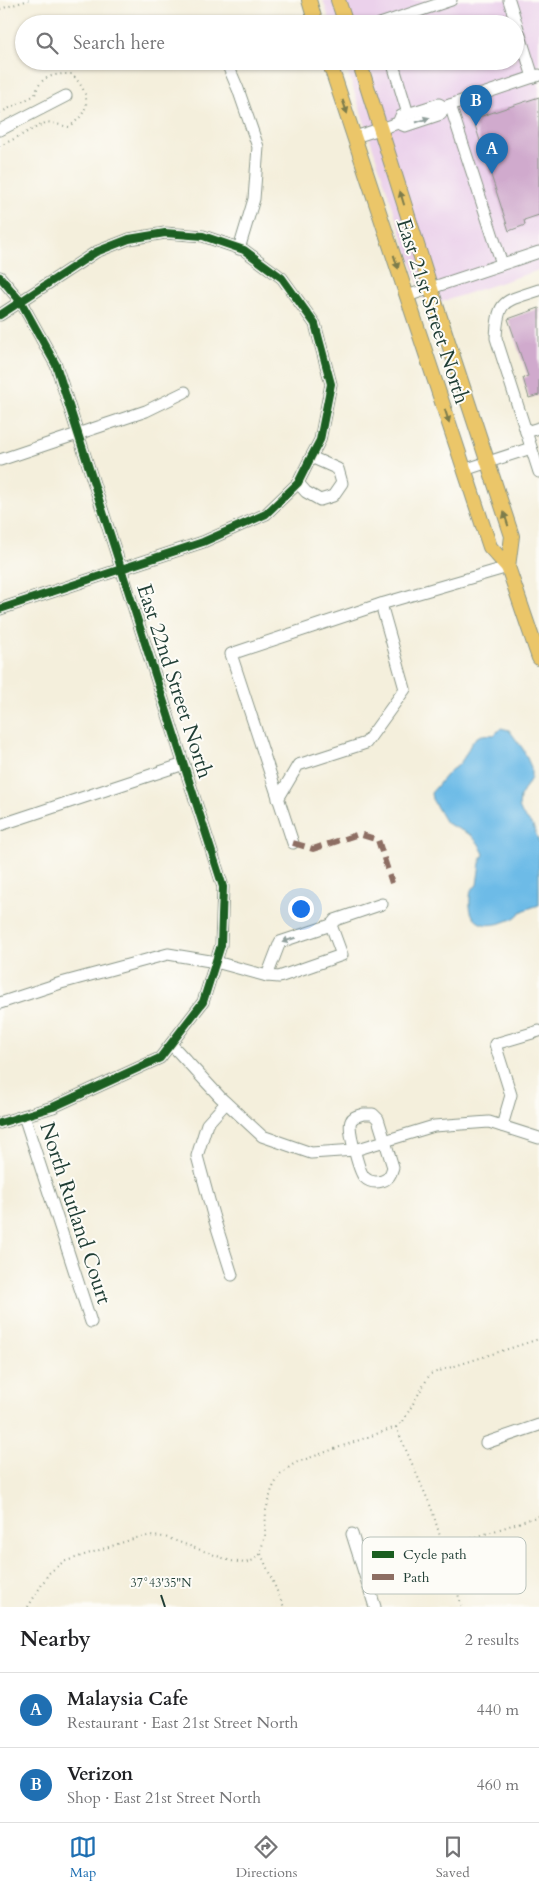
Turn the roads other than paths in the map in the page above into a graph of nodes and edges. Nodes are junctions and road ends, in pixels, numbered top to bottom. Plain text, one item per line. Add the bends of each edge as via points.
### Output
1 (308, 0) edge
2 (451, 0) edge
3 (509, 0) edge
4 (342, 1) edge
5 (422, 4) edge
6 (313, 15) edge
7 (344, 15) edge
8 (399, 15) edge
9 (514, 15) edge
10 (524, 42) edge
11 (230, 70) edge
12 (332, 70) edge
13 (362, 70) edge
14 (395, 70) edge
15 (536, 76) edge
16 (66, 96) dead end
17 (447, 106) junction
18 (408, 114) junction
19 (398, 123) junction
20 (382, 129) junction
21 (0, 130) edge
22 (355, 138) junction
23 (239, 249) junction
24 (539, 252) edge
25 (502, 264) junction
26 (0, 277) edge
27 (431, 288) junction
28 (539, 290) edge
29 (407, 296) junction
30 (20, 302) junction
31 (0, 315) edge
32 (185, 392) dead end
33 (539, 428) edge
34 (526, 432) junction
35 (79, 435) junction
36 (531, 448) junction
37 (311, 457) junction
38 (0, 460) edge
39 (487, 462) junction
40 (464, 470) junction
41 (539, 471) edge
42 (298, 483) junction
43 (508, 567) junction
44 (120, 569) junction
45 (381, 604) junction
46 (0, 610) edge
47 (538, 652) edge
48 (184, 764) junction
49 (278, 799) junction
50 (0, 825) edge
51 (293, 842) dead end
52 (382, 904) dead end
53 (332, 925) junction
54 (216, 962) junction
55 (267, 976) junction
56 (0, 1003) edge
57 (539, 1031) edge
58 (171, 1044) junction
59 (226, 1103) junction
60 (24, 1116) junction
61 (0, 1123) edge
62 (502, 1126) junction
63 (539, 1138) edge
64 (384, 1141) junction
65 (355, 1150) junction
66 (232, 1275) dead end
67 (91, 1322) dead end
68 (539, 1425) edge
69 (486, 1443) dead end
70 (352, 1534) dead end
71 (362, 1566) edge
72 (371, 1594) edge
73 (375, 1607) edge

1 - 6 main road
2 - 5 street
3 - 9 street
4 - 7 main road
5 - 8 street
10 - 15 street
11 - 23 street via 258,147 254,199
12 -> 22 main road, East 21st Street North
13 - 20 main road, East 21st Street North
14 - 18 street
15 - 17 street
16 - 21 street
17 - 18 street via 439,104
19 -> 17 street via 405,126 441,114
17 - 25 street
18 - 19 street via 401,116
19 - 20 street
20 - 22 street
27 -> 20 main road, East 21st Street North
22 -> 29 main road, East 21st Street North
23 - 30 street via 203,236 165,233 129,239 96,252
23 - 37 street via 282,278 316,324 331,384 320,440
24 - 25 street
25 - 27 street
26 - 30 street, East 22nd Street North
27 - 29 street
27 - 39 main road, East 21st Street North
28 - 34 street via 505,301 497,318 496,338
29 -> 40 main road, East 21st Street North
30 - 31 street
30 - 35 street, East 22nd Street North via 56,365
32 - 35 street via 146,411
33 - 34 street
34 - 36 street
35 - 38 street
35 - 44 street, East 22nd Street North
36 - 39 street
36 - 41 street
37 - 42 street
37 - 42 street via 338,469 342,483 333,496 320,500
39 - 40 street
43 -> 39 main road, East 21st Street North via 512,536
40 - 43 main road, East 21st Street North via 490,547
42 - 44 street via 266,514 203,542
43 - 45 street
43 - 47 main road, East 21st Street North
44 - 46 street
44 - 48 street, East 22nd Street North
45 - 49 street via 405,689 366,743 298,765
45 - 49 street via 231,654
48 - 50 street
48 - 54 street, East 22nd Street North via 223,887 221,945
49 - 51 street
52 - 53 street via 335,920
53 -> 55 street via 280,942
53 - 55 street via 342,956 279,977
54 - 55 street
54 - 56 street via 168,954
54 - 58 street, East 22nd Street North via 203,1002
57 - 62 street via 495,1044 511,1095
58 - 59 street
58 - 60 street, East 22nd Street North via 160,1058 52,1107
59 - 65 street via 262,1136 311,1153
59 - 66 street via 206,1124 197,1156
60 - 61 street, East 22nd Street North
60 - 67 street, North Rutland Court
62 - 63 street
62 - 64 street via 489,1122 434,1126
64 - 65 street
64 - 65 street via 378,1119 373,1114 363,1114 349,1123
64 - 65 street via 393,1167 387,1179 378,1182 369,1181 362,1175
68 - 69 street
70 - 71 street
72 - 73 street

